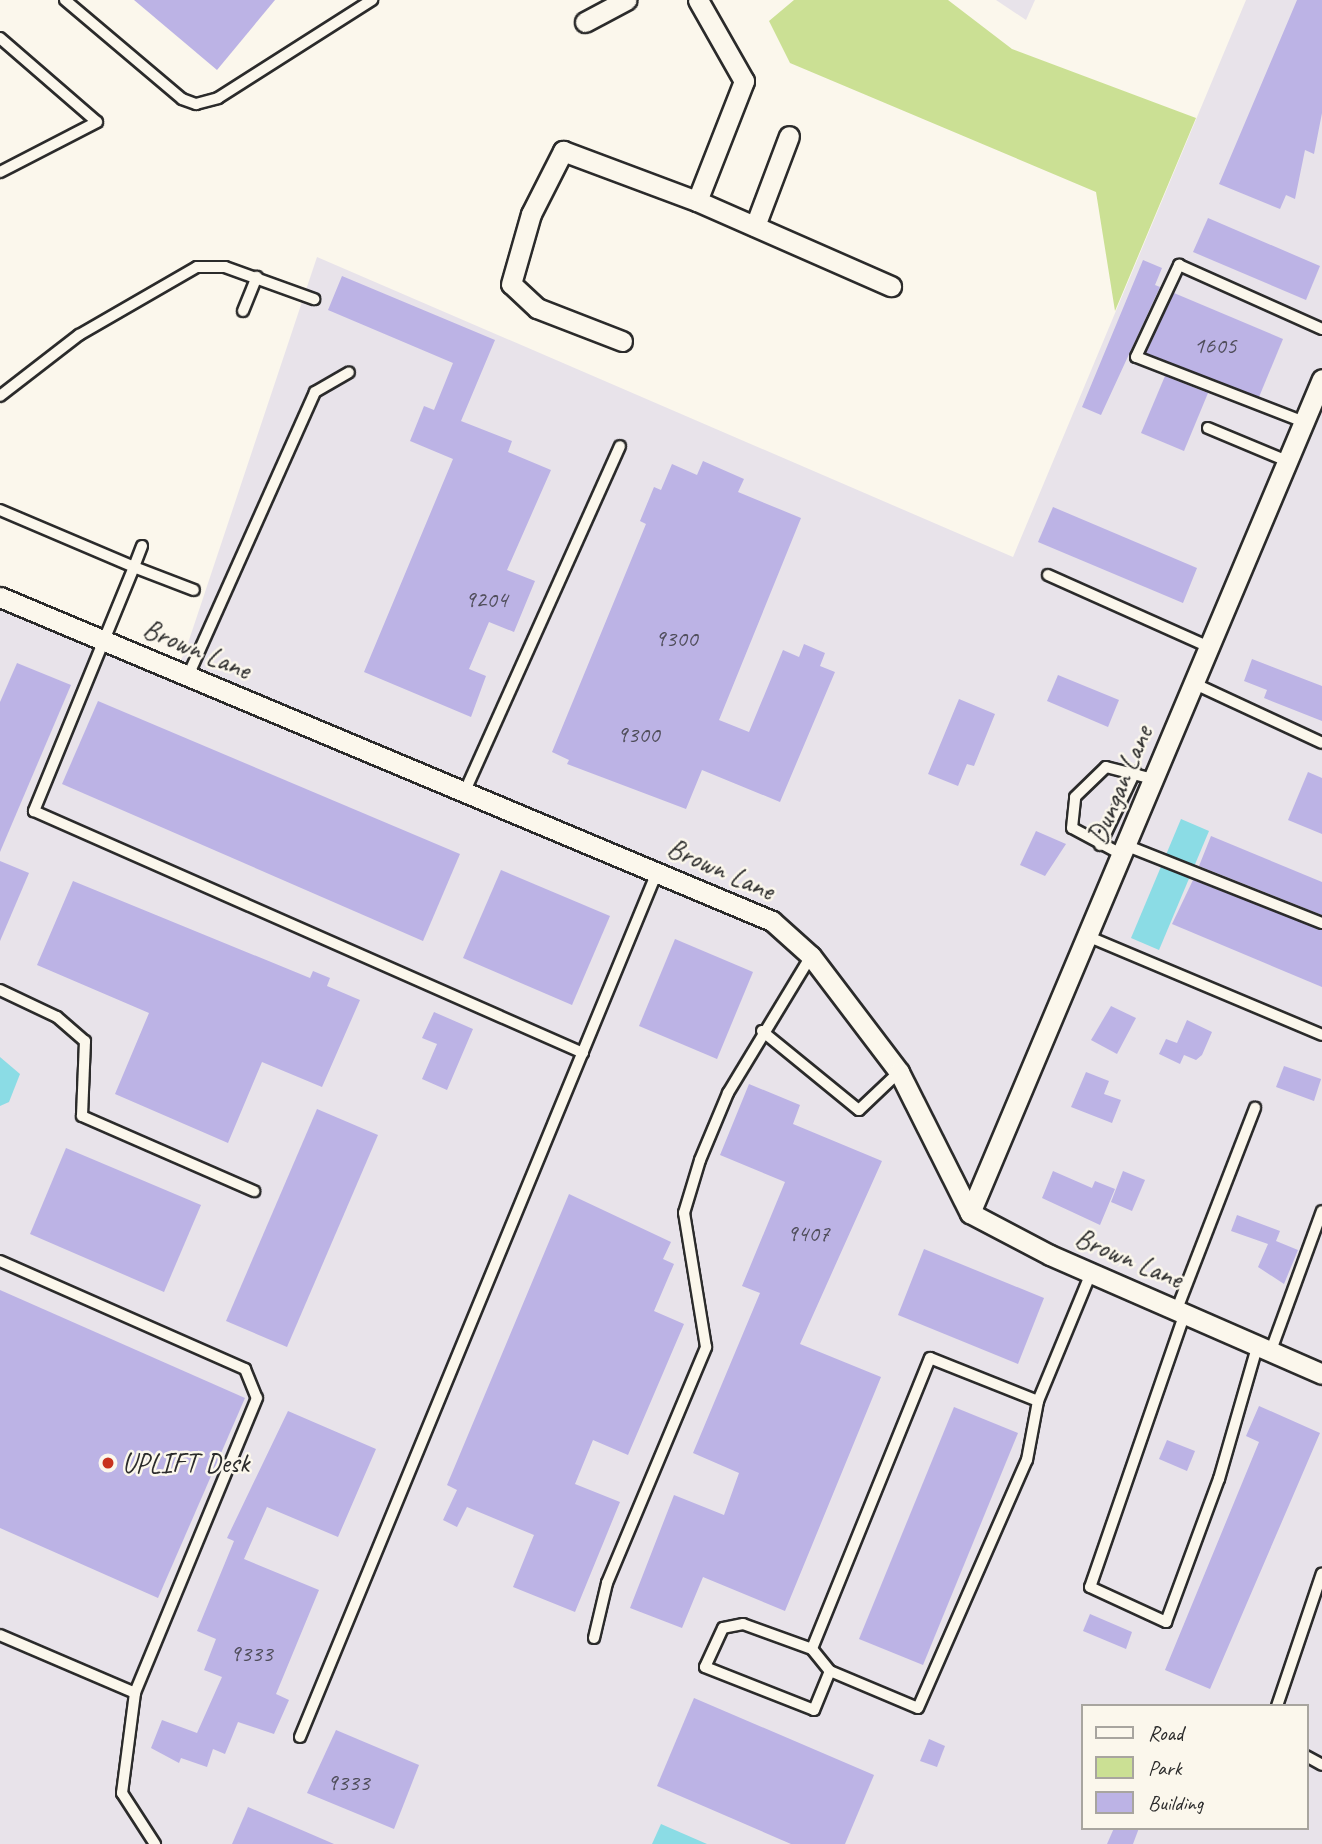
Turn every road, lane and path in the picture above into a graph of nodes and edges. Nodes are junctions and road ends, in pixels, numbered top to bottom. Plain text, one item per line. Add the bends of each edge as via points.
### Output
1 (65, 0) edge
2 (372, 0) edge
3 (626, 0) edge
4 (698, 0) edge
5 (585, 22) dead end
6 (0, 38) edge
7 (789, 136) dead end
8 (0, 172) edge
9 (697, 201) junction
10 (755, 226) junction
11 (257, 277) junction
12 (891, 286) dead end
13 (314, 299) dead end
14 (243, 312) dead end
15 (1322, 329) edge
16 (622, 341) dead end
17 (349, 372) dead end
18 (1320, 389) edge
19 (0, 396) edge
20 (1304, 422) junction
21 (1208, 428) dead end
22 (620, 446) dead end
23 (1287, 461) junction
24 (0, 510) edge
25 (142, 546) dead end
26 (134, 567) junction
27 (1048, 575) dead end
28 (194, 590) dead end
29 (0, 597) edge
30 (106, 641) junction
31 (1209, 647) junction
32 (188, 676) junction
33 (1193, 683) junction
34 (1322, 743) edge
35 (1144, 776) junction
36 (465, 791) junction
37 (1100, 845) junction
38 (1123, 849) junction
39 (657, 871) junction
40 (1322, 923) edge
41 (1087, 936) junction
42 (811, 956) junction
43 (0, 989) edge
44 (762, 1031) junction
45 (1322, 1035) edge
46 (583, 1053) junction
47 (899, 1072) junction
48 (1255, 1108) dead end
49 (254, 1191) dead end
50 (1322, 1211) edge
51 (970, 1213) junction
52 (0, 1261) edge
53 (1091, 1273) junction
54 (1181, 1311) junction
55 (1263, 1350) junction
56 (1322, 1374) edge
57 (1038, 1401) junction
58 (1322, 1573) edge
59 (0, 1635) edge
60 (594, 1637) dead end
61 (812, 1649) junction
62 (830, 1671) junction
63 (135, 1693) junction
64 (1278, 1704) edge
65 (300, 1737) dead end
66 (155, 1844) edge

1 - 2 lane via 181,99 197,104 218,98
3 - 5 street
4 - 9 street via 744,81
6 - 8 lane via 97,122
7 - 10 street
9 - 10 street
9 - 16 street via 563,151 531,214 512,284 537,308
10 - 12 street
11 - 13 lane
11 - 14 lane
11 - 19 lane via 197,267 79,335
15 - 20 lane via 1179,265 1136,358
17 - 32 lane via 315,392
18 - 20 street, Dungan Lane
20 - 23 street, Dungan Lane
21 - 23 lane
22 - 36 lane
23 - 31 street, Dungan Lane
24 - 26 lane
25 - 26 lane
26 - 28 lane
26 - 30 lane
27 - 31 lane
29 - 30 street, Brown Lane
30 - 32 street, Brown Lane
30 - 46 lane via 34,811
31 - 33 street, Dungan Lane
32 - 36 street, Brown Lane
33 - 34 lane
33 - 35 street, Dungan Lane
35 - 37 lane
35 - 37 lane via 1106,767 1075,797 1072,828
35 - 38 street, Dungan Lane
36 - 39 street, Brown Lane
37 - 38 lane
38 - 40 lane
38 - 41 street, Dungan Lane
39 - 42 street, Brown Lane via 772,922
39 - 46 lane
41 - 45 lane
41 - 51 street, Dungan Lane
42 - 44 lane
42 - 47 street, Brown Lane
43 - 49 lane via 57,1017 85,1041 82,1116
44 - 47 lane via 859,1110
44 - 60 lane via 728,1093 684,1213 706,1347 607,1583
46 - 65 lane
47 - 51 street, Brown Lane
48 - 54 lane
50 - 55 lane
51 - 53 street, Brown Lane
52 - 63 lane via 245,1369 257,1388 255,1409
53 - 54 street, Brown Lane
53 - 57 lane
54 - 55 street, Brown Lane
54 - 55 lane via 1090,1587 1166,1622
55 - 56 street, Brown Lane
57 - 61 lane via 930,1358
57 - 62 lane via 1027,1460 918,1708
58 - 64 lane
59 - 63 lane
61 - 62 lane
61 - 62 lane via 743,1624 723,1628 705,1667 814,1710
63 - 66 lane via 122,1793

